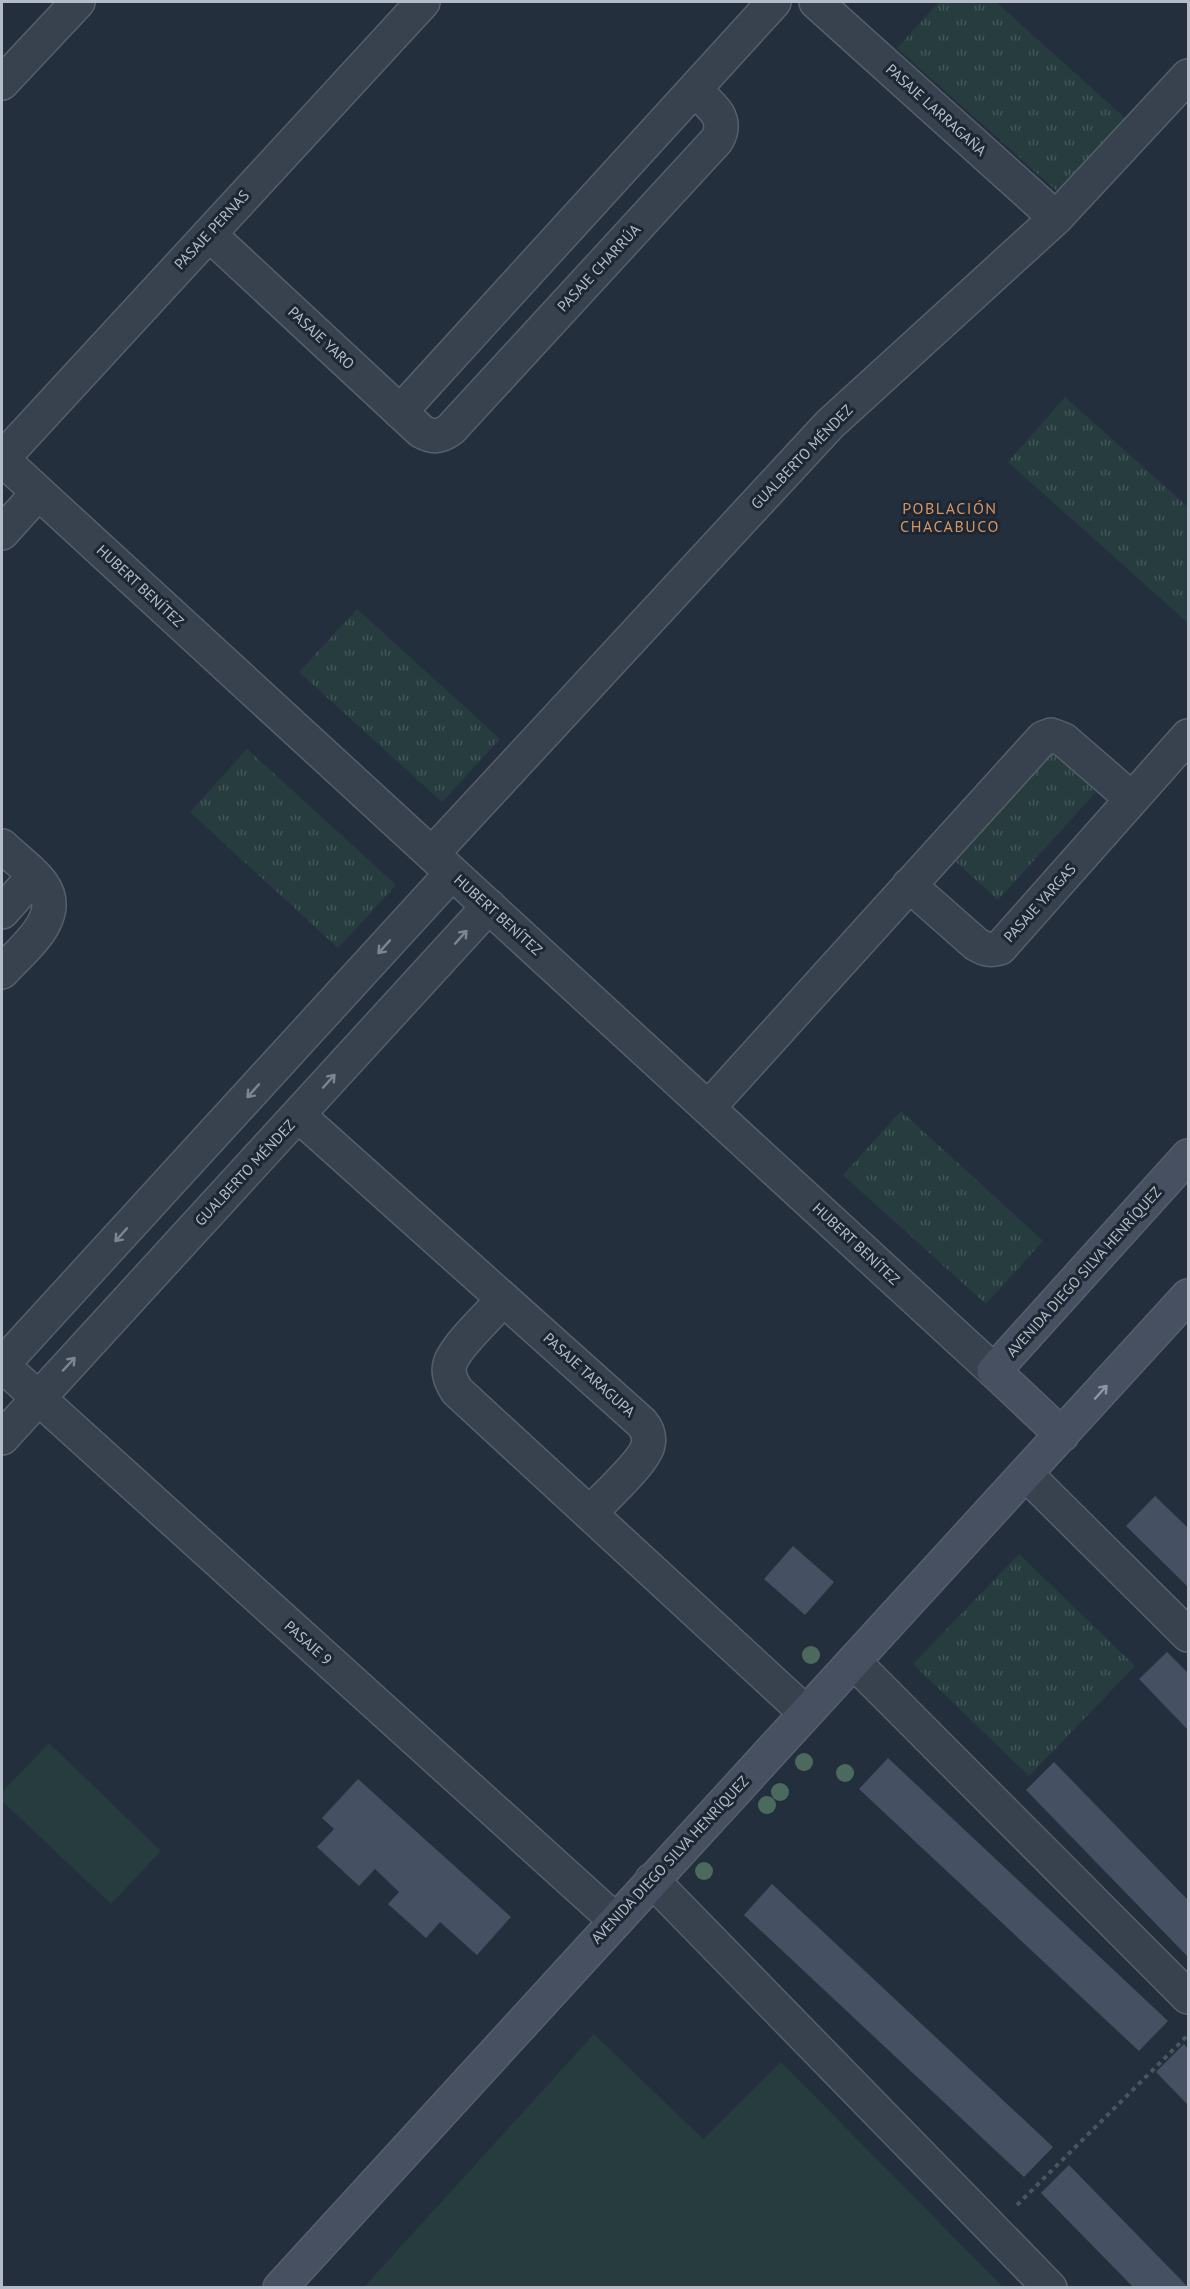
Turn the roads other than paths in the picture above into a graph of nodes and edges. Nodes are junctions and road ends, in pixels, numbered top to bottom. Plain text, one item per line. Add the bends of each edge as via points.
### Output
1 (78, 2) edge
2 (423, 2) edge
3 (774, 2) edge
4 (816, 2) edge
5 (1188, 76) edge
6 (2, 83) edge
7 (694, 90) junction
8 (1056, 218) junction
9 (209, 234) junction
10 (400, 412) junction
11 (436, 436) joint
12 (2, 459) edge
13 (38, 493) junction
14 (2, 533) edge
15 (1188, 736) edge
16 (1132, 799) junction
17 (2, 846) edge
18 (442, 864) junction
19 (34, 876) junction
20 (909, 885) junction
21 (489, 906) junction
22 (2, 912) edge
23 (2, 972) edge
24 (708, 1108) junction
25 (298, 1115) junction
26 (1188, 1156) edge
27 (1188, 1296) edge
28 (504, 1299) junction
29 (2, 1365) edge
30 (994, 1371) junction
31 (38, 1398) junction
32 (1062, 1435) junction
33 (2, 1438) edge
34 (1026, 1474) junction
35 (590, 1514) junction
36 (1188, 1635) edge
37 (854, 1662) junction
38 (806, 1713) junction
39 (652, 1880) junction
40 (615, 1920) junction
41 (1188, 1997) edge
42 (280, 2288) edge
43 (1050, 2288) edge

1 - 6 street
2 - 9 street, PASAJE PERNAS
3 - 7 street
4 - 8 street, PASAJE LARRAGAÑA
5 - 8 street, GUALBERTO MÉNDEZ
7 - 10 street
7 - 11 street, PASAJE CHARRÚA via 720,116 717,140 451,429
8 - 18 street, GUALBERTO MÉNDEZ via 830,424
9 - 10 street, PASAJE YARO
9 - 12 street, PASAJE PERNAS
10 - 11 street, PASAJE YARO via 421,431
12 - 13 street, HUBERT BENÍTEZ
13 - 14 street
13 - 18 street, HUBERT BENÍTEZ
15 - 16 street, PASAJE YARGAS
16 - 20 street via 1064,740 1051,735 1043,738
16 - 20 street, PASAJE YARGAS via 1005,944 993,950 976,944
17 - 19 street
18 - 21 street, HUBERT BENÍTEZ
18 -> 29 street, GUALBERTO MÉNDEZ
19 - 22 street
19 - 23 street via 48,893 48,917
20 - 24 street
21 - 24 street, HUBERT BENÍTEZ
25 -> 21 street, GUALBERTO MÉNDEZ
24 - 30 street, HUBERT BENÍTEZ
25 - 28 street, PASAJE TARAGUPA
31 -> 25 street, GUALBERTO MÉNDEZ
26 - 30 street, AVENIDA DIEGO SILVA HENRÍQUEZ
32 -> 27 street, AVENIDA DIEGO SILVA HENRÍQUEZ
28 - 35 street via 455,1354 450,1364 452,1383
28 - 35 street, PASAJE TARAGUPA via 647,1430 644,1454
29 - 31 street, PASAJE 9
30 - 32 street, AVENIDA DIEGO SILVA HENRÍQUEZ
31 - 33 street, GUALBERTO MÉNDEZ
31 - 40 street, PASAJE 9
32 - 34 street, AVENIDA DIEGO SILVA HENRÍQUEZ
34 - 36 street
34 - 37 street, AVENIDA DIEGO SILVA HENRÍQUEZ
35 - 38 street
37 - 38 street, AVENIDA DIEGO SILVA HENRÍQUEZ
37 - 41 street
38 - 39 street, AVENIDA DIEGO SILVA HENRÍQUEZ
39 - 40 street, AVENIDA DIEGO SILVA HENRÍQUEZ
39 - 43 street
40 - 42 street, AVENIDA DIEGO SILVA HENRÍQUEZ

